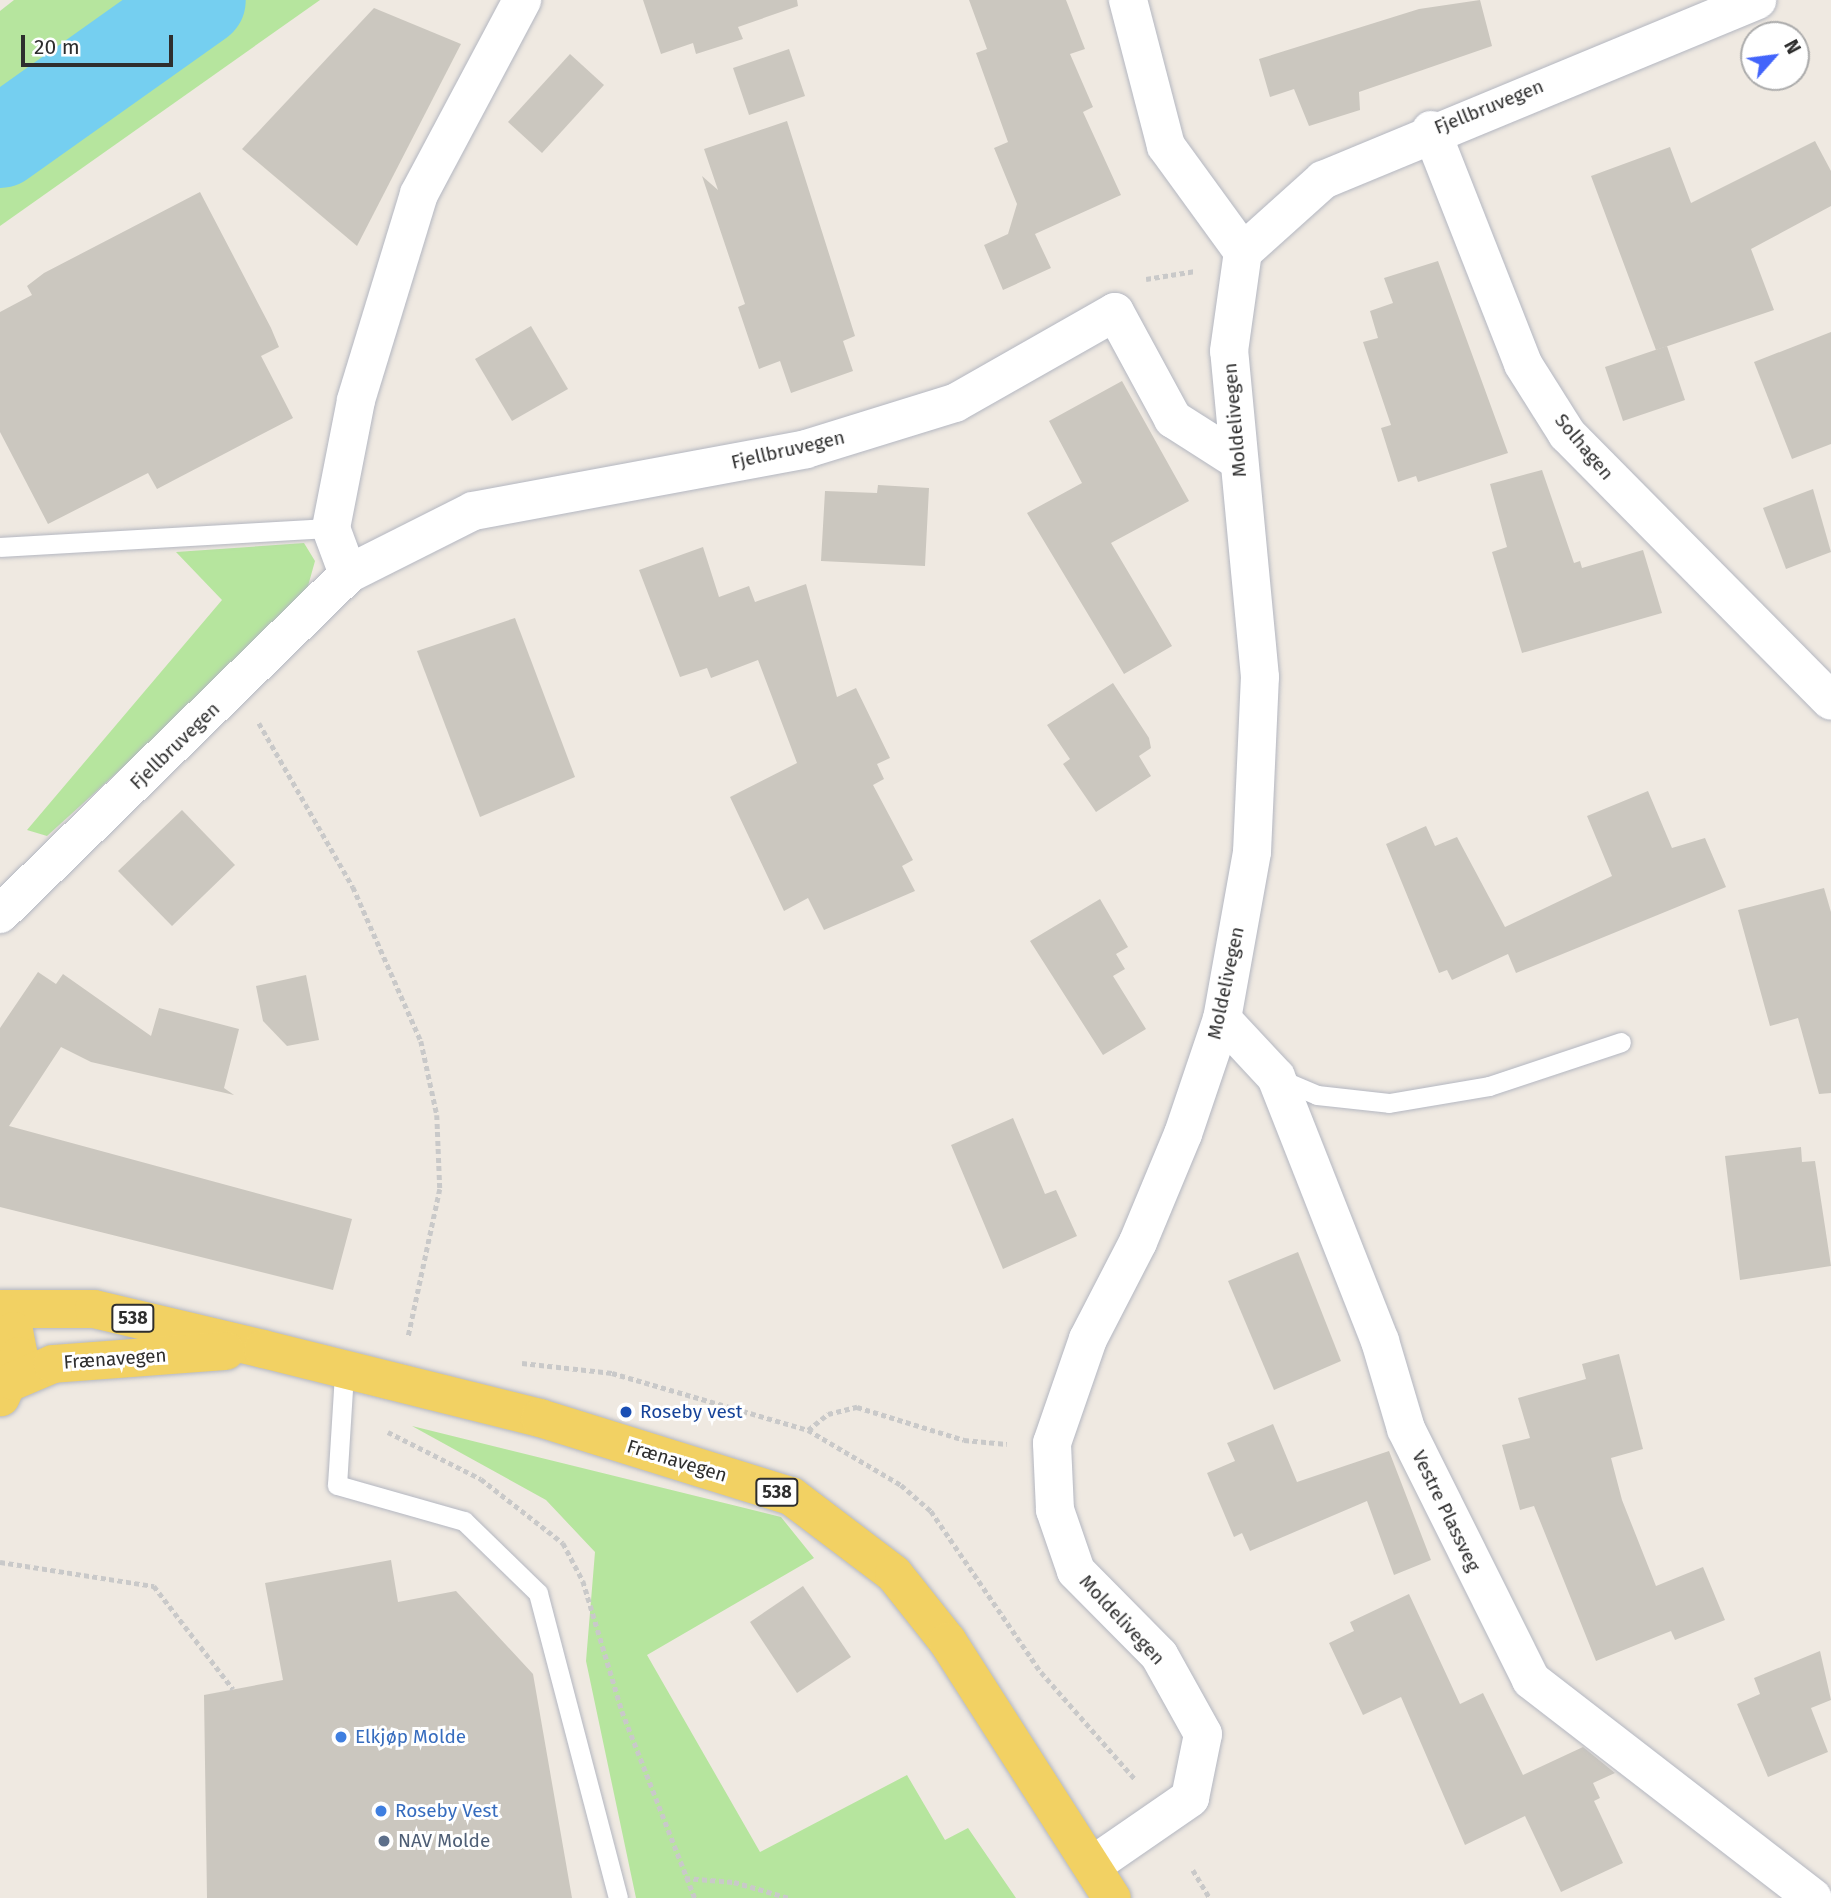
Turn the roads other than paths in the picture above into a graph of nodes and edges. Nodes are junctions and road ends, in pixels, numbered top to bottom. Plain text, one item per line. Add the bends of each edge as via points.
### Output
1 (522, 0) edge
2 (1128, 0) edge
3 (1757, 0) edge
4 (1431, 130) junction
5 (1243, 252) junction
6 (1239, 461) junction
7 (331, 528) junction
8 (0, 547) edge
9 (348, 574) junction
10 (1831, 701) edge
11 (0, 914) edge
12 (1222, 1019) junction
13 (1621, 1042) dead end
14 (1276, 1077) junction
15 (0, 1310) edge
16 (263, 1349) junction
17 (344, 1374) junction
18 (6, 1390) edge
19 (1093, 1866) junction
20 (618, 1898) edge
21 (1112, 1898) edge
22 (1814, 1898) edge

1 - 7 street via 419,194 356,400
2 - 5 street via 1166,146
3 - 4 street, Fjellbruvegen
4 - 5 street, Fjellbruvegen via 1323,180
4 - 10 street, Solhagen via 1524,364 1567,434
5 - 6 street, Moldelivegen via 1229,351
6 - 9 street, Fjellbruvegen via 1173,419 1115,312 955,403 806,449 473,511
6 - 12 street, Moldelivegen via 1260,677 1252,852
7 - 8 lane
7 - 9 street
9 - 11 street, Fjellbruvegen
12 - 14 street, Vestre Plassveg
12 - 19 street, Moldelivegen via 1183,1134 1138,1242 1088,1339 1052,1443 1055,1510 1076,1571 1160,1656 1203,1734 1190,1798
13 - 14 lane via 1489,1086 1389,1103 1317,1096
14 - 22 street, Vestre Plassveg via 1380,1341 1406,1429 1531,1680
15 - 16 main road, Frænavegen / 538 via 94,1309
15 - 18 main road via 18,1344
16 - 17 main road, Frænavegen / 538
16 - 18 main road, Frænavegen / 538 via 53,1364
17 - 19 main road, Frænavegen / 538 via 540,1418 791,1496 894,1574 948,1642
17 - 20 lane via 337,1485 464,1521 538,1593
19 - 21 main road, Frænavegen / 538

